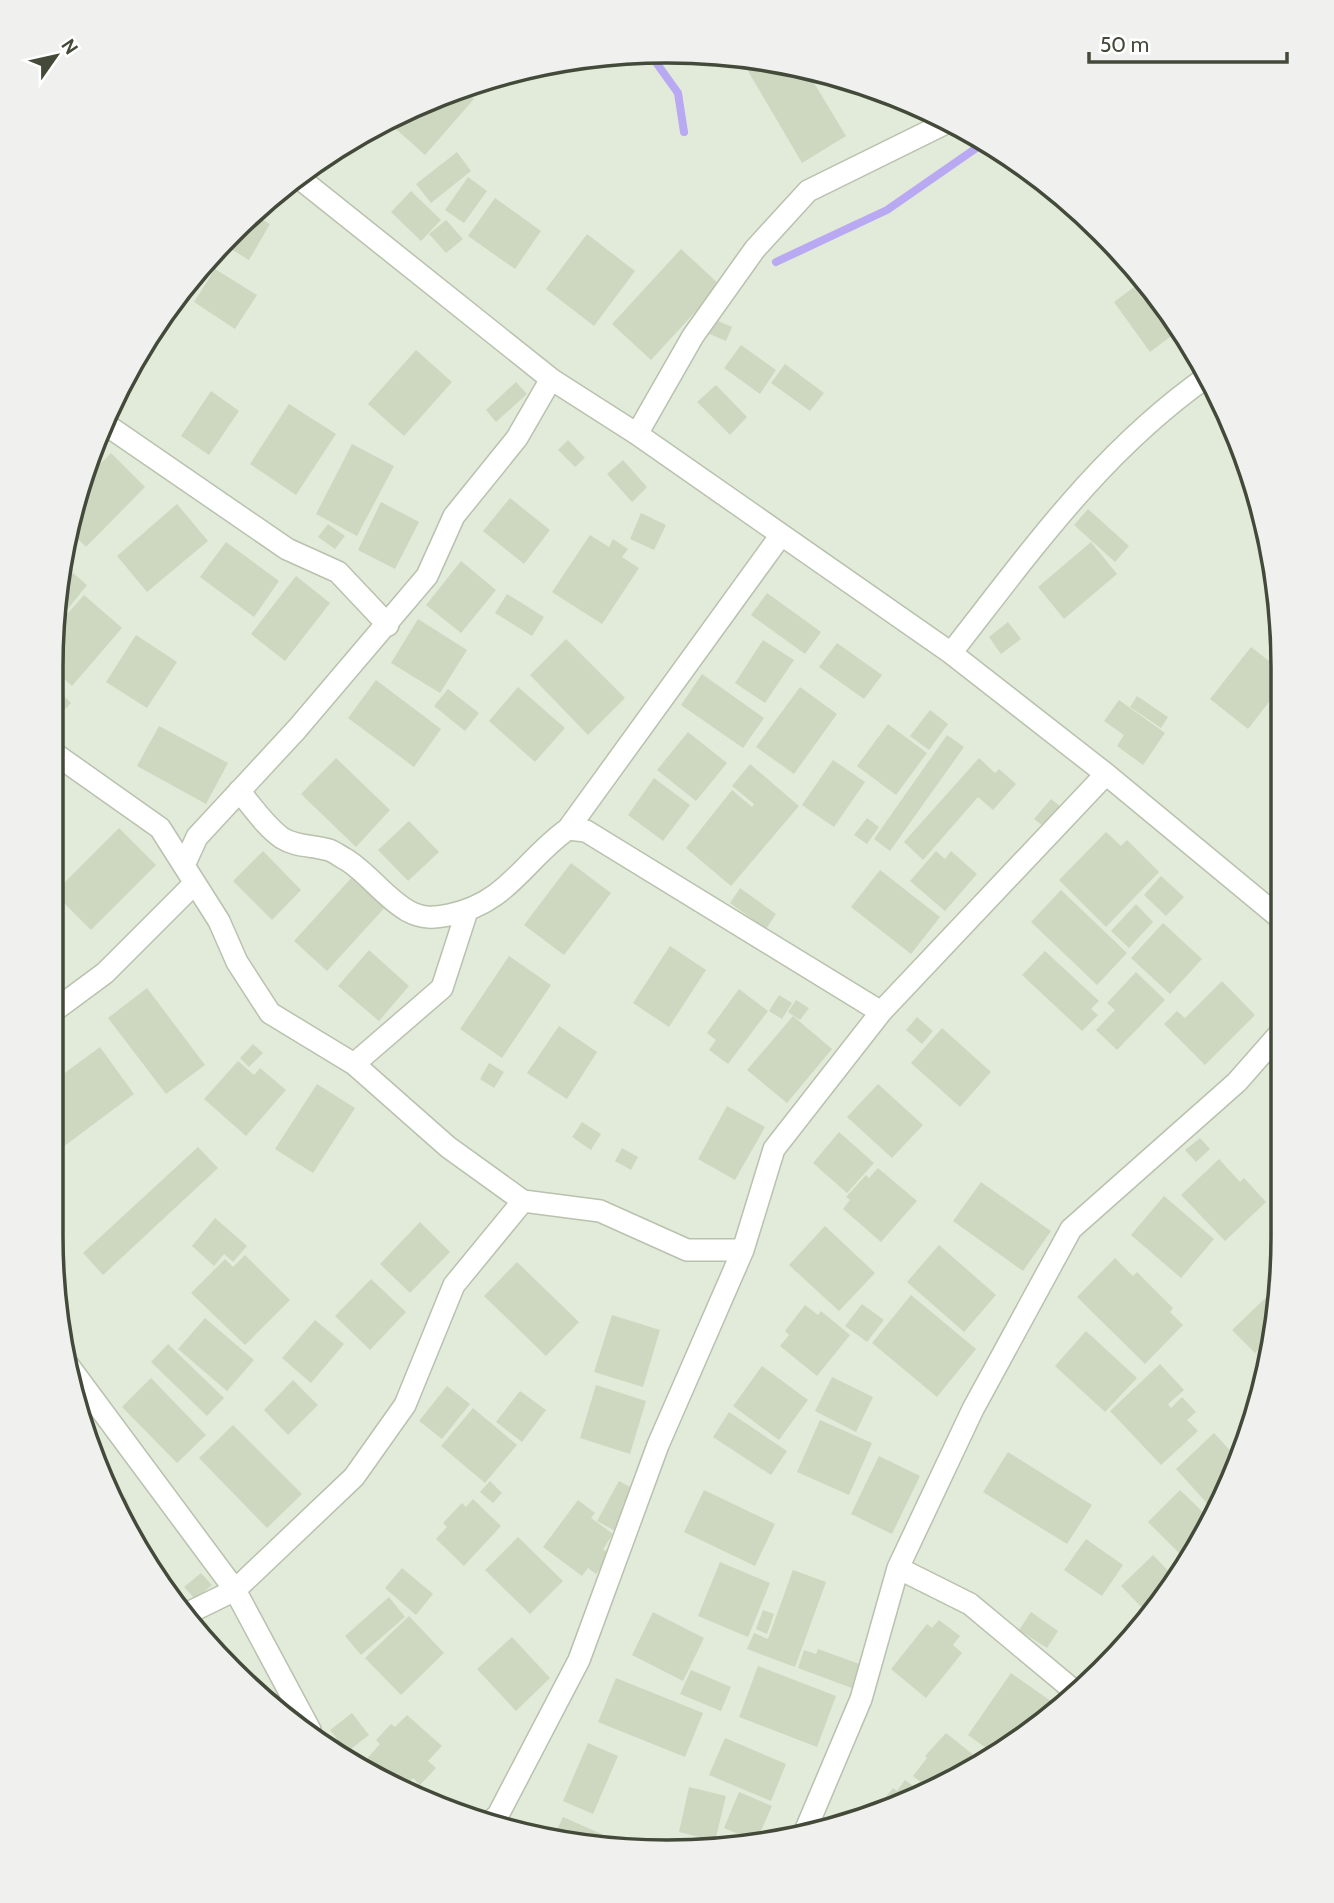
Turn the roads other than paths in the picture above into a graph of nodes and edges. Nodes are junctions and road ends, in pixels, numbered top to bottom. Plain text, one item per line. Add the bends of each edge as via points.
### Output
1 (938, 127) edge
2 (306, 183) edge
3 (551, 379) junction
4 (1200, 383) edge
5 (112, 429) edge
6 (637, 434) junction
7 (781, 535) junction
8 (388, 625) junction
9 (951, 653) junction
10 (63, 759) edge
11 (1106, 774) junction
12 (239, 790) junction
13 (160, 828) junction
14 (568, 829) junction
15 (198, 837) junction
16 (185, 863) junction
17 (195, 883) junction
18 (467, 911) junction
19 (1271, 911) edge
20 (63, 1004) edge
21 (881, 1012) junction
22 (1271, 1042) edge
23 (354, 1064) junction
24 (523, 1201) junction
25 (743, 1250) junction
26 (82, 1384) edge
27 (898, 1569) junction
28 (235, 1590) junction
29 (193, 1610) edge
30 (1069, 1686) edge
31 (304, 1718) edge
32 (498, 1815) edge
33 (812, 1822) edge

1 - 6 street via 808,191 755,249 693,336
2 - 3 street
3 - 6 street
3 - 8 street via 517,438 454,516 427,576
4 - 9 street via 1132,437 1074,496
5 - 8 street via 287,549 338,572
6 - 7 street
7 - 9 street
7 - 14 street
8 - 12 street
9 - 11 street
10 - 13 street
11 - 19 street
11 - 21 street
12 - 15 street
12 - 18 street via 283,839 330,850 361,869 410,912 429,919
13 - 15 street
13 - 16 street
14 - 18 street via 550,841 514,882
14 - 21 street via 586,831
15 - 16 street
16 - 17 street
17 - 20 street via 105,973
17 - 23 street via 270,1013
18 - 23 street via 442,988
21 - 25 street via 774,1149
22 - 27 street via 1237,1082 1071,1229 973,1409
23 - 24 street via 448,1147
24 - 25 street via 600,1211 687,1250
24 - 28 street via 454,1285 405,1405 354,1477
25 - 32 street via 658,1445 579,1660
26 - 28 street
27 - 30 street via 970,1604
27 - 33 street via 861,1699
28 - 29 street
28 - 31 street

